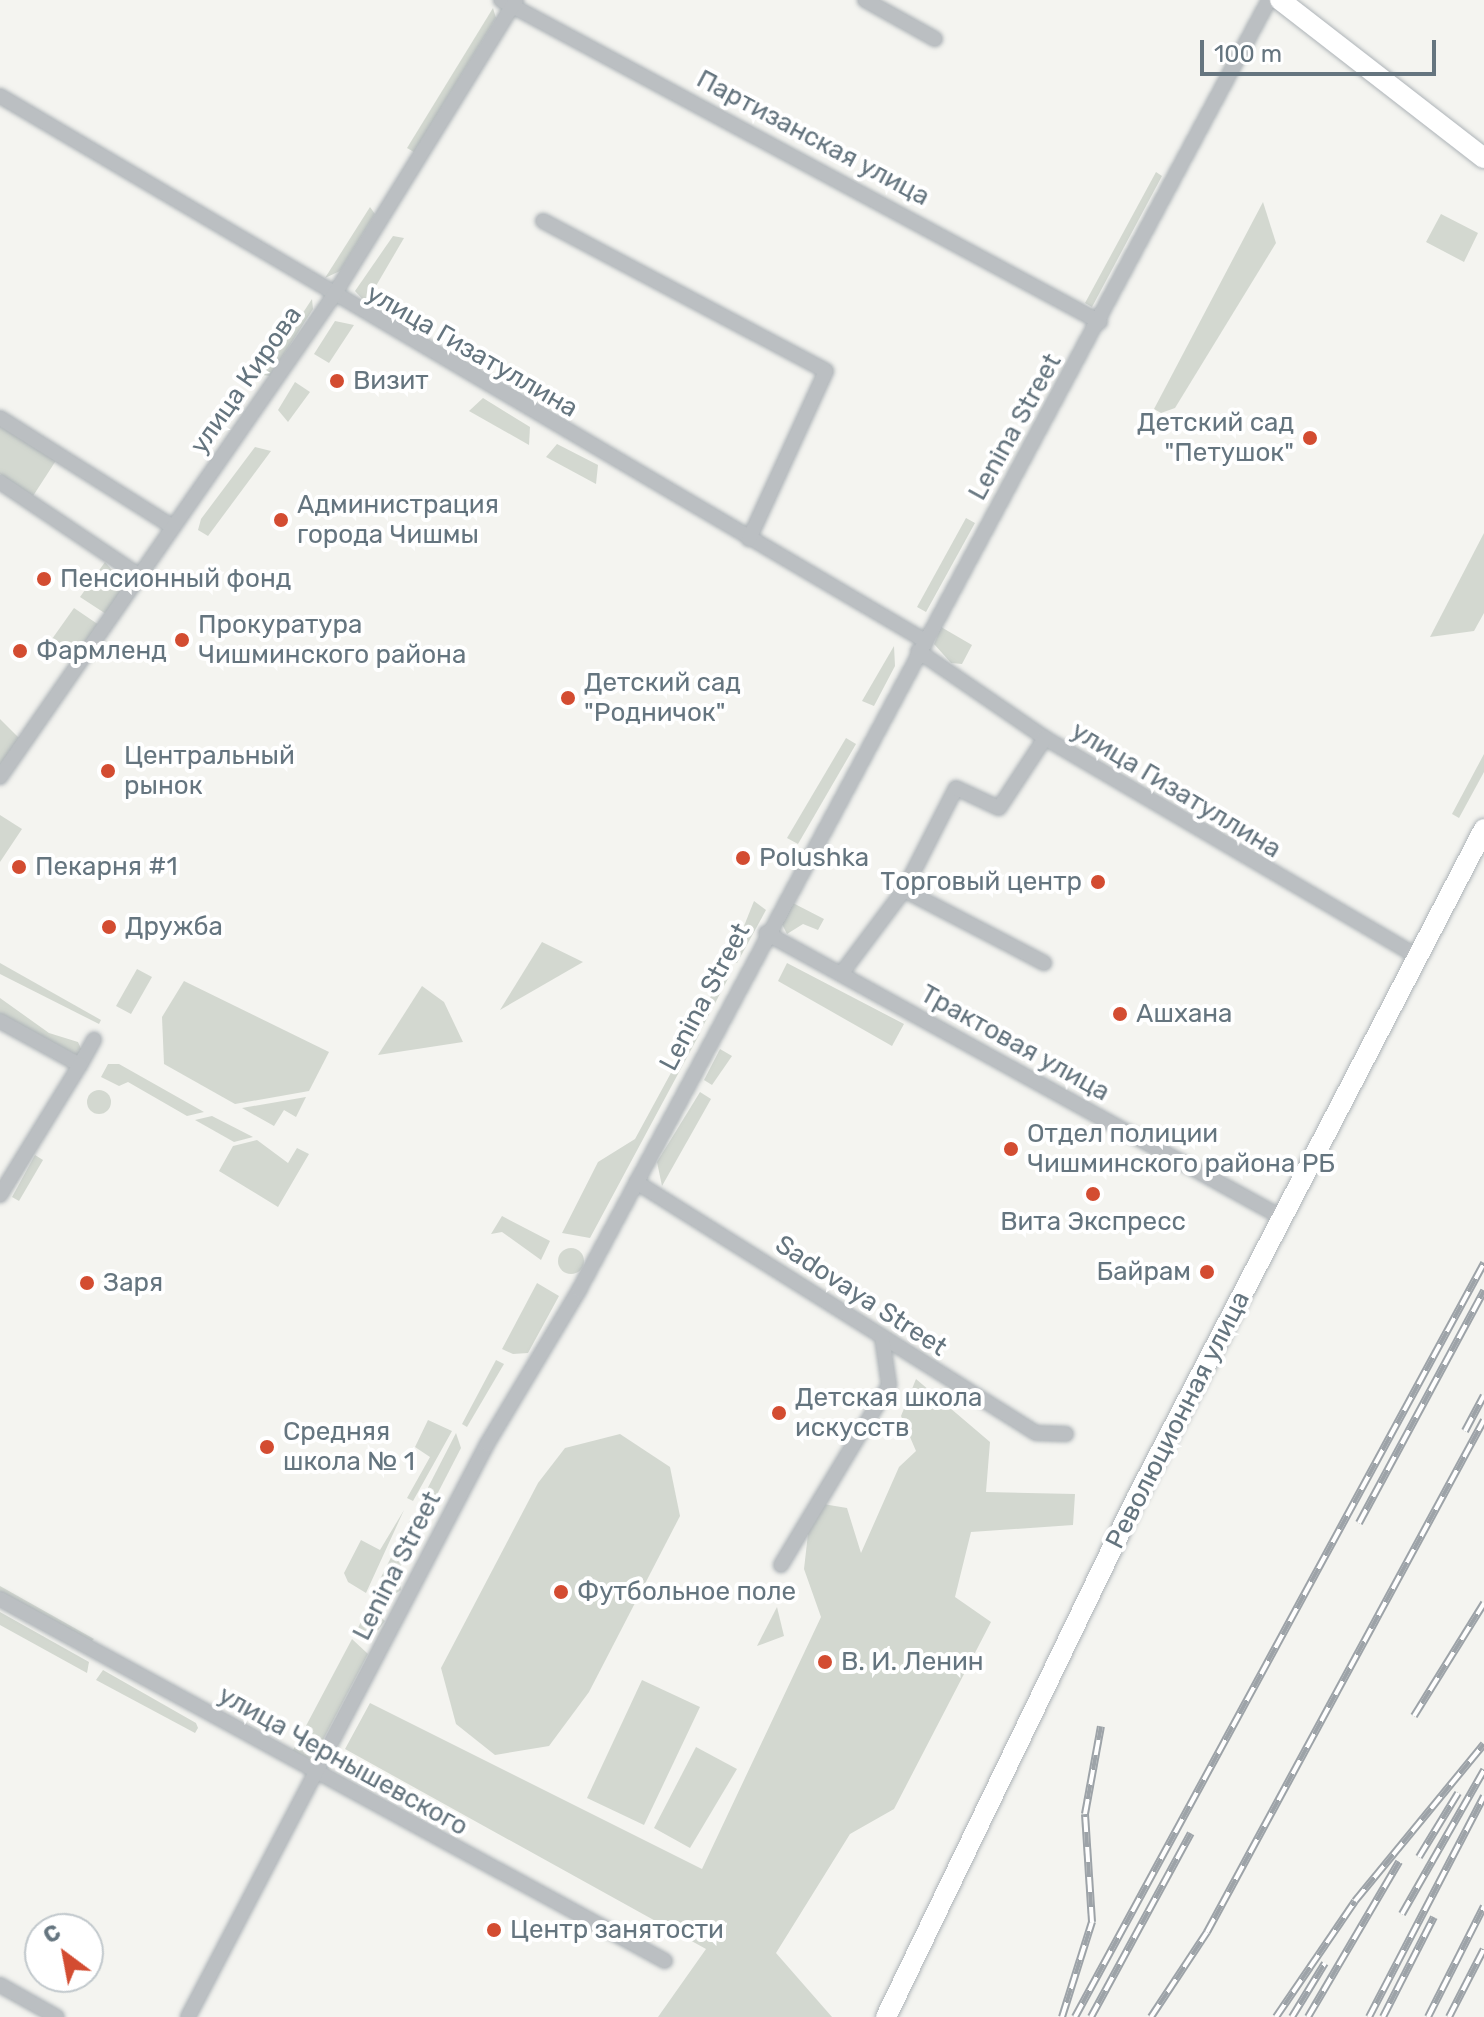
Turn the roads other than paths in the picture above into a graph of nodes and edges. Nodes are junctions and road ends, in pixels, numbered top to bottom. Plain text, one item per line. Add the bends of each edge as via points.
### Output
1 (865, 0) edge
2 (1269, 0) edge
3 (1280, 0) edge
4 (510, 2) edge
5 (935, 39) dead end
6 (0, 96) edge
7 (1484, 158) edge
8 (543, 221) dead end
9 (332, 298) junction
10 (1100, 322) junction
11 (0, 418) edge
12 (0, 482) edge
13 (173, 527) junction
14 (749, 539) junction
15 (140, 576) junction
16 (921, 646) junction
17 (1045, 738) junction
18 (0, 777) edge
19 (1484, 829) edge
20 (904, 890) junction
21 (766, 933) junction
22 (1417, 956) junction
23 (1044, 963) dead end
24 (841, 974) junction
25 (0, 1021) edge
26 (94, 1040) dead end
27 (80, 1065) junction
28 (636, 1182) junction
29 (0, 1195) edge
30 (1283, 1218) junction
31 (882, 1337) junction
32 (1066, 1434) dead end
33 (781, 1565) dead end
34 (0, 1599) edge
35 (316, 1774) junction
36 (665, 1961) dead end
37 (0, 1985) edge
38 (57, 2017) edge
39 (188, 2017) edge
40 (886, 2017) edge

1 - 5 street
2 - 10 street, Lenina Street
3 - 7 main road
4 - 9 street, улица Кирова
4 - 10 street, Партизанская улица
6 - 9 street, улица Гизатуллина
8 - 14 street via 826,371
9 - 13 street, улица Кирова
9 - 14 street, улица Гизатуллина
10 - 16 street, Lenina Street
11 - 13 street
12 - 15 street
13 - 15 street, улица Кирова
14 - 16 street, улица Гизатуллина
15 - 18 street, улица Кирова
16 - 17 street, улица Гизатуллина
16 - 21 street, Lenina Street
17 - 20 street via 999,808 956,788
17 - 22 street, улица Гизатуллина
19 - 22 main road, Революционная улица
20 - 23 street
20 - 24 street
21 - 24 street, Трактовая улица
21 - 28 street, Lenina Street
22 - 30 main road, Революционная улица
24 - 30 street, Трактовая улица
25 - 27 street
26 - 27 street
27 - 29 street
28 - 31 street, Sadovaya Street
28 - 35 street, Lenina Street via 487,1444
30 - 40 main road, Революционная улица via 1136,1499
31 - 32 street, Sadovaya Street via 1036,1433
31 - 33 street via 889,1385
34 - 35 street, улица Чернышевского
35 - 36 street, улица Чернышевского
35 - 39 street, Lenina Street
37 - 38 street

